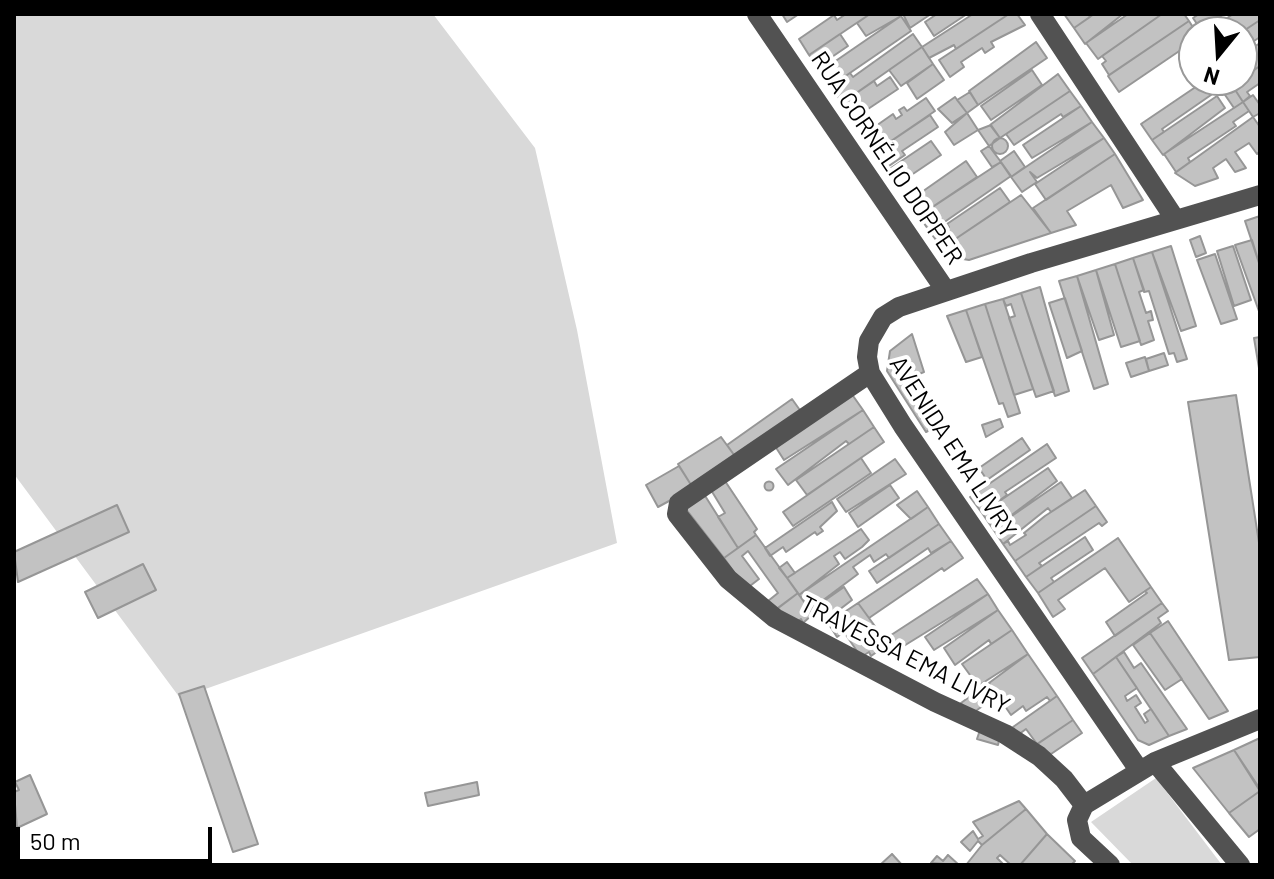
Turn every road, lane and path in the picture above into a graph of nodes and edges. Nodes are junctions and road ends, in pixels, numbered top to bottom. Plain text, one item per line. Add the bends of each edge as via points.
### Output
1 (757, 14) edge
2 (1040, 14) edge
3 (1260, 195) edge
4 (1175, 219) junction
5 (946, 291) junction
6 (870, 373) junction
7 (1260, 719) edge
8 (1147, 766) junction
9 (1084, 805) junction
10 (1110, 865) edge
11 (1240, 865) edge

1 - 5 street, RUA CORNÉLIO DOPPER
2 - 4 street
3 - 4 street, AVENIDA EMA LIVRY
4 - 5 street, AVENIDA EMA LIVRY
5 - 6 street, AVENIDA EMA LIVRY via 883,317 869,341
6 - 8 street, AVENIDA EMA LIVRY
6 - 9 street, TRAVESSA EMA LIVRY via 679,503 677,514 728,579 786,625 1005,734 1039,756
7 - 8 street
8 - 9 street
8 - 11 street, AVENIDA EMA LIVRY
9 - 10 street via 1077,820 1081,838

